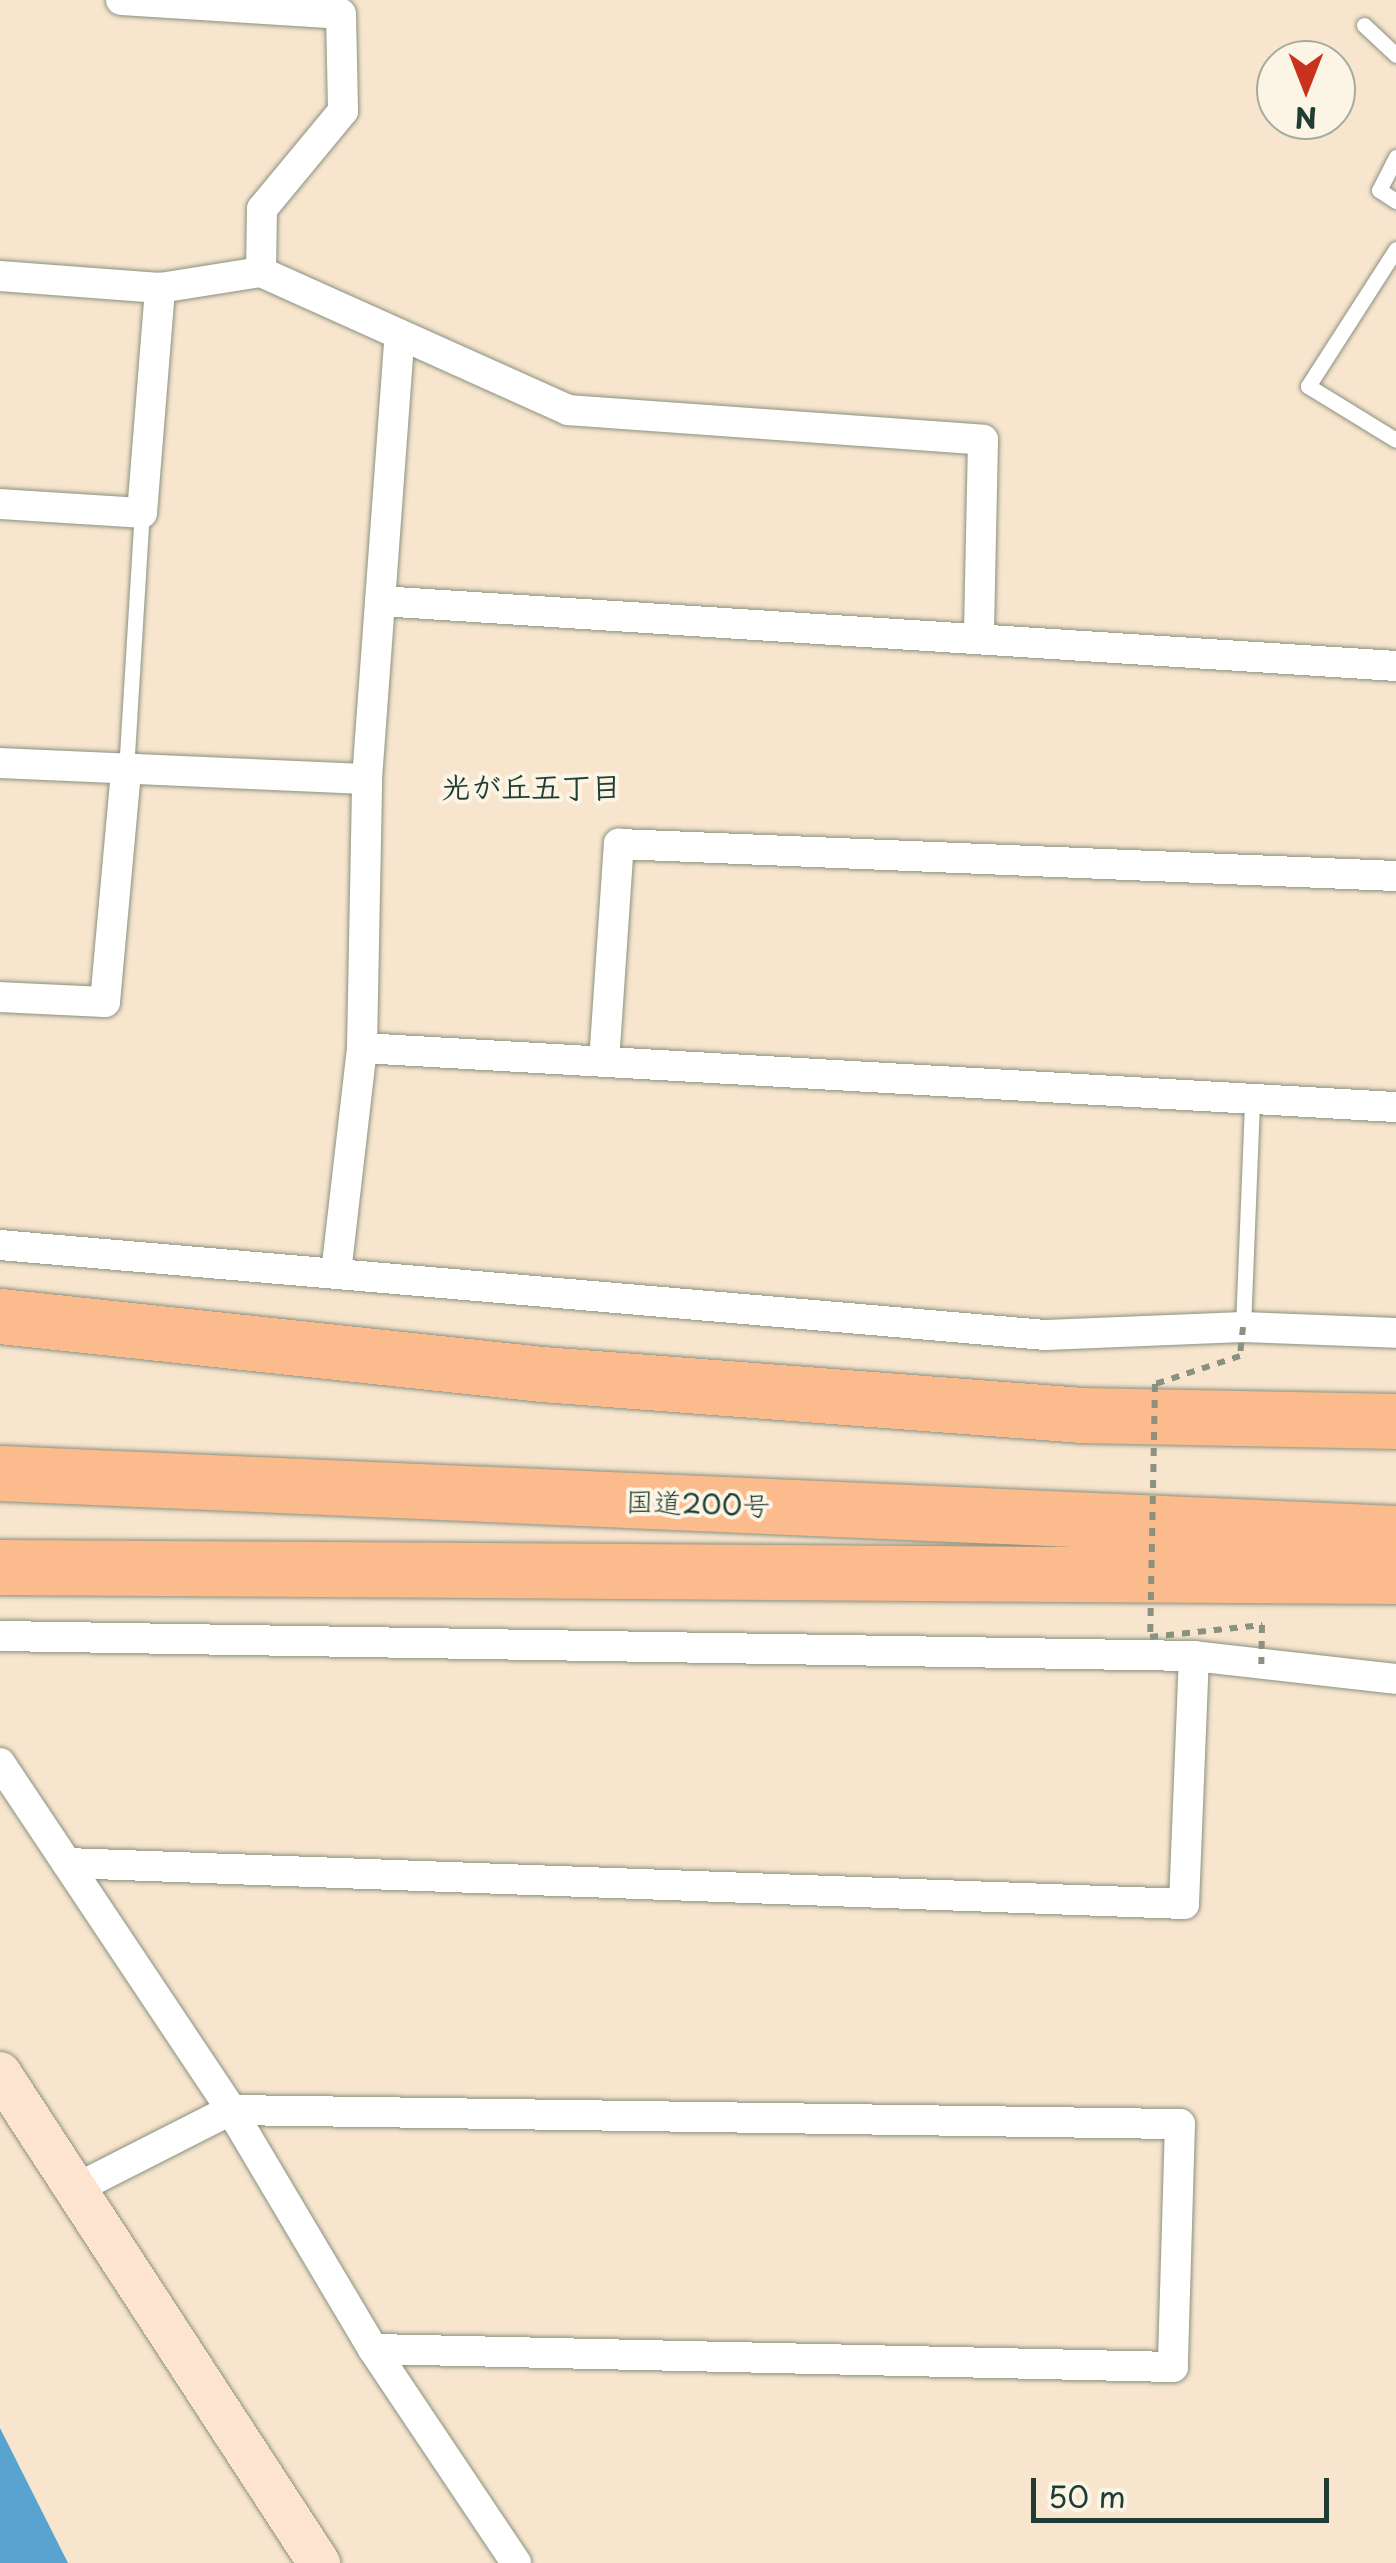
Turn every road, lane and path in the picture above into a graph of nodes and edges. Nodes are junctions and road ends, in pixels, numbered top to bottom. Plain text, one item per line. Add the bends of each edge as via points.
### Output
1 (121, 0) edge
2 (1364, 26) dead end
3 (1396, 55) edge
4 (1396, 157) edge
5 (1396, 201) edge
6 (1396, 249) edge
7 (261, 272) junction
8 (0, 276) edge
9 (160, 288) junction
10 (399, 338) junction
11 (1396, 440) edge
12 (0, 504) edge
13 (142, 513) junction
14 (380, 602) junction
15 (979, 638) junction
16 (1396, 666) edge
17 (0, 763) edge
18 (126, 771) junction
19 (367, 779) junction
20 (1396, 876) edge
21 (0, 997) edge
22 (362, 1048) junction
23 (604, 1062) junction
24 (1252, 1099) junction
25 (1396, 1107) edge
26 (0, 1245) edge
27 (336, 1273) junction
28 (0, 1316) edge
29 (1244, 1328) junction
30 (1396, 1333) edge
31 (1396, 1421) edge
32 (0, 1473) edge
33 (1396, 1533) edge
34 (0, 1567) edge
35 (1396, 1576) edge
36 (0, 1636) edge
37 (1194, 1656) junction
38 (1261, 1664) junction
39 (1396, 1679) edge
40 (0, 1763) edge
41 (67, 1863) junction
42 (0, 2072) edge
43 (231, 2110) junction
44 (76, 2188) junction
45 (374, 2349) junction
46 (319, 2563) edge
47 (516, 2563) edge

1 - 7 street via 341,14 343,111 262,209
2 - 3 lane
4 - 5 lane via 1379,190
6 - 11 lane via 1308,386
7 - 9 street
7 - 10 street
8 - 9 street
9 - 13 street
10 - 14 street
10 - 15 street via 568,410 982,440
12 - 13 street
13 - 18 lane
14 - 15 street
14 - 19 street
15 - 16 street
17 - 18 street
18 - 19 street
18 - 21 street via 106,1002
19 - 22 street
20 - 23 street via 619,844
22 - 23 street
22 - 27 street
23 - 24 street
24 - 25 street
24 - 29 lane
26 - 27 street
27 - 29 street via 1046,1336
28 - 31 highway via 542,1374 1044,1412
29 - 30 street
29 - 38 path, bridge via 1240,1356 1155,1384 1150,1637 1262,1625
32 - 33 highway, 国道200号
34 - 35 highway
36 - 37 street
37 - 38 street
37 - 41 street via 1184,1904
38 - 39 street
40 - 41 street
41 - 43 street
42 - 44 street
43 - 44 street
43 - 45 street
43 - 45 street via 1180,2124 1173,2367
44 - 46 street
45 - 47 street

